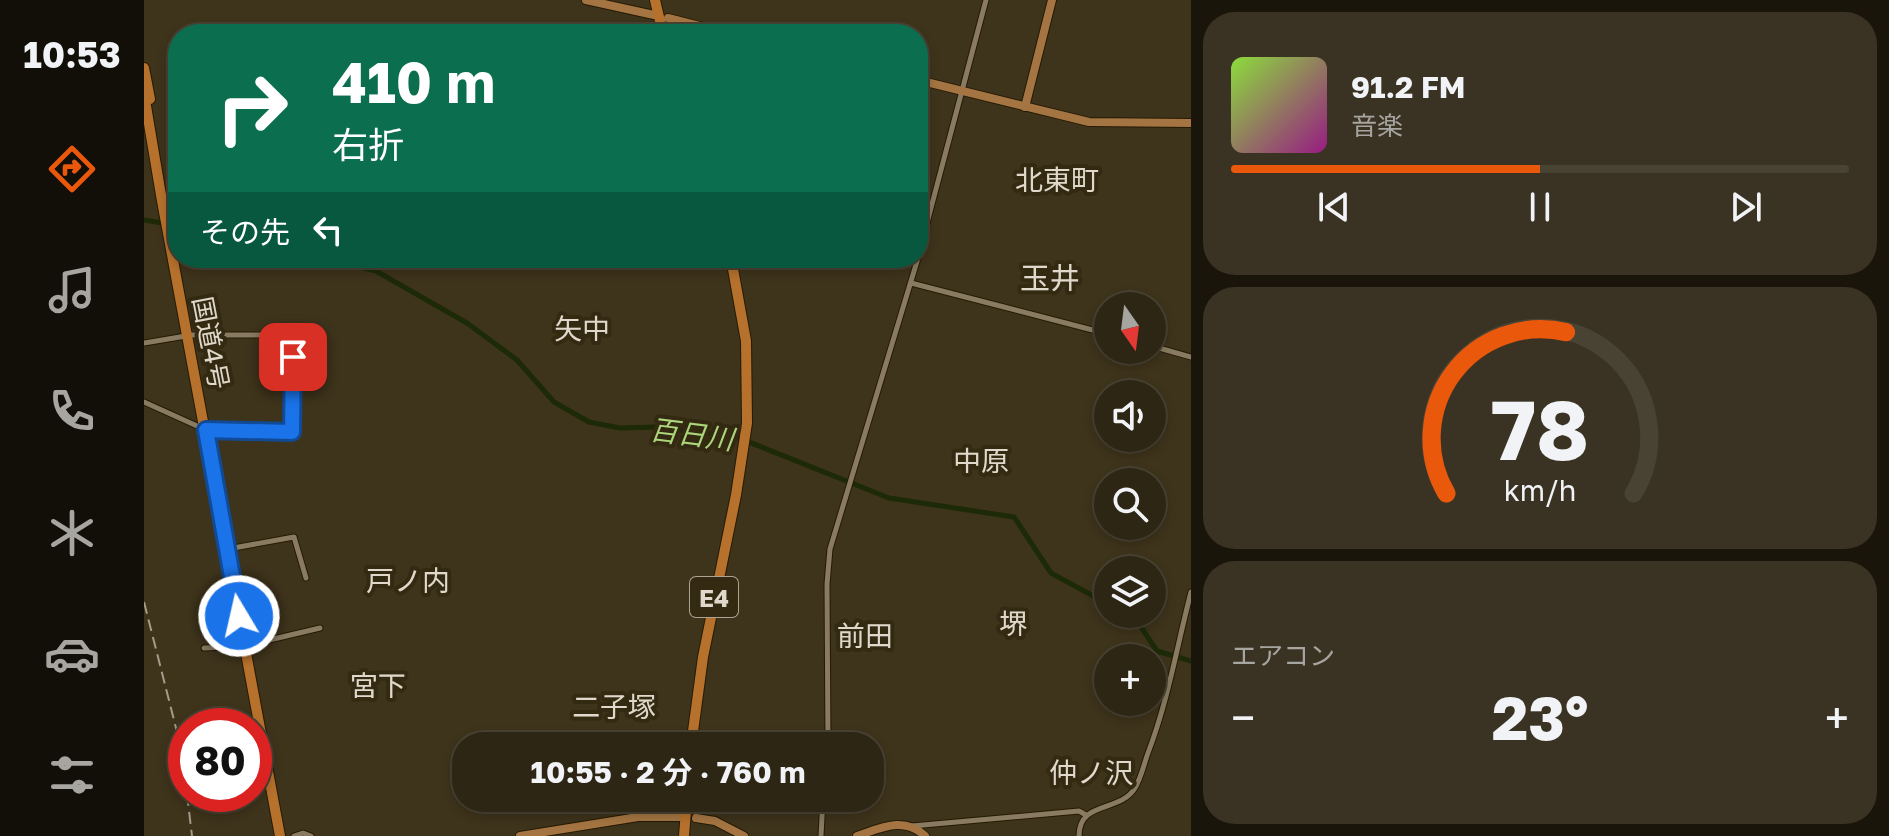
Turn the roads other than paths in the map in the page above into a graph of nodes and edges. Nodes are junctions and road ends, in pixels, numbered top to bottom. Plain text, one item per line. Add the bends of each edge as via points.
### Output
1 (586, 0) edge
2 (658, 0) edge
3 (986, 0) edge
4 (1052, 0) edge
5 (654, 15) dead end
6 (668, 18) dead end
7 (664, 24) edge
8 (692, 24) edge
9 (144, 68) edge
10 (928, 82) edge
11 (963, 90) junction
12 (144, 94) edge
13 (1025, 107) junction
14 (148, 112) edge
15 (1191, 123) edge
16 (168, 220) edge
17 (928, 221) edge
18 (177, 268) edge
19 (180, 268) edge
20 (736, 268) edge
21 (915, 268) edge
22 (911, 283) junction
23 (1094, 330) edge
24 (190, 335) junction
25 (144, 343) edge
26 (1166, 350) edge
27 (1191, 357) edge
28 (144, 402) edge
29 (207, 430) junction
30 (229, 549) junction
31 (306, 578) dead end
32 (1191, 592) edge
33 (320, 628) dead end
34 (247, 645) junction
35 (204, 648) dead end
36 (696, 732) edge
37 (828, 732) edge
38 (689, 812) edge
39 (822, 812) edge
40 (1086, 815) junction
41 (680, 817) dead end
42 (696, 818) dead end
43 (911, 826) junction
44 (282, 836) edge
45 (294, 836) edge
46 (311, 836) edge
47 (520, 836) edge
48 (687, 836) edge
49 (744, 836) edge
50 (821, 836) edge
51 (857, 836) edge
52 (925, 836) edge
53 (1079, 836) edge

1 - 5 main road
2 - 7 highway
3 - 11 street
4 - 13 main road
6 - 8 main road
9 - 14 highway, 国道4号
10 - 11 main road
11 - 13 main road
11 - 17 street
12 - 14 highway, 国道4号
13 - 15 main road via 1089,122
14 - 16 highway, 国道4号
18 - 24 highway, 国道4号
19 - 24 highway, 国道4号
20 - 36 highway, E4 via 751,341 753,384 747,444 705,645
21 - 22 street
22 - 23 street
22 - 37 street via 830,549
24 - 25 street
24 - 29 highway, 国道4号
24 - 29 street via 293,335 292,432
26 - 27 street
28 - 29 street
29 - 30 highway, 国道4号
30 - 31 street via 294,538
30 - 34 highway, 国道4号
32 - 40 street via 1160,719 1136,787 1124,799
33 - 34 street
34 - 35 street
34 - 44 highway, 国道4号
38 - 48 highway
39 - 50 street
40 - 43 street via 1079,811
40 - 53 street
41 - 47 main road via 638,817
42 - 49 main road
43 - 51 main road via 888,825
43 - 52 main road
45 - 46 street

